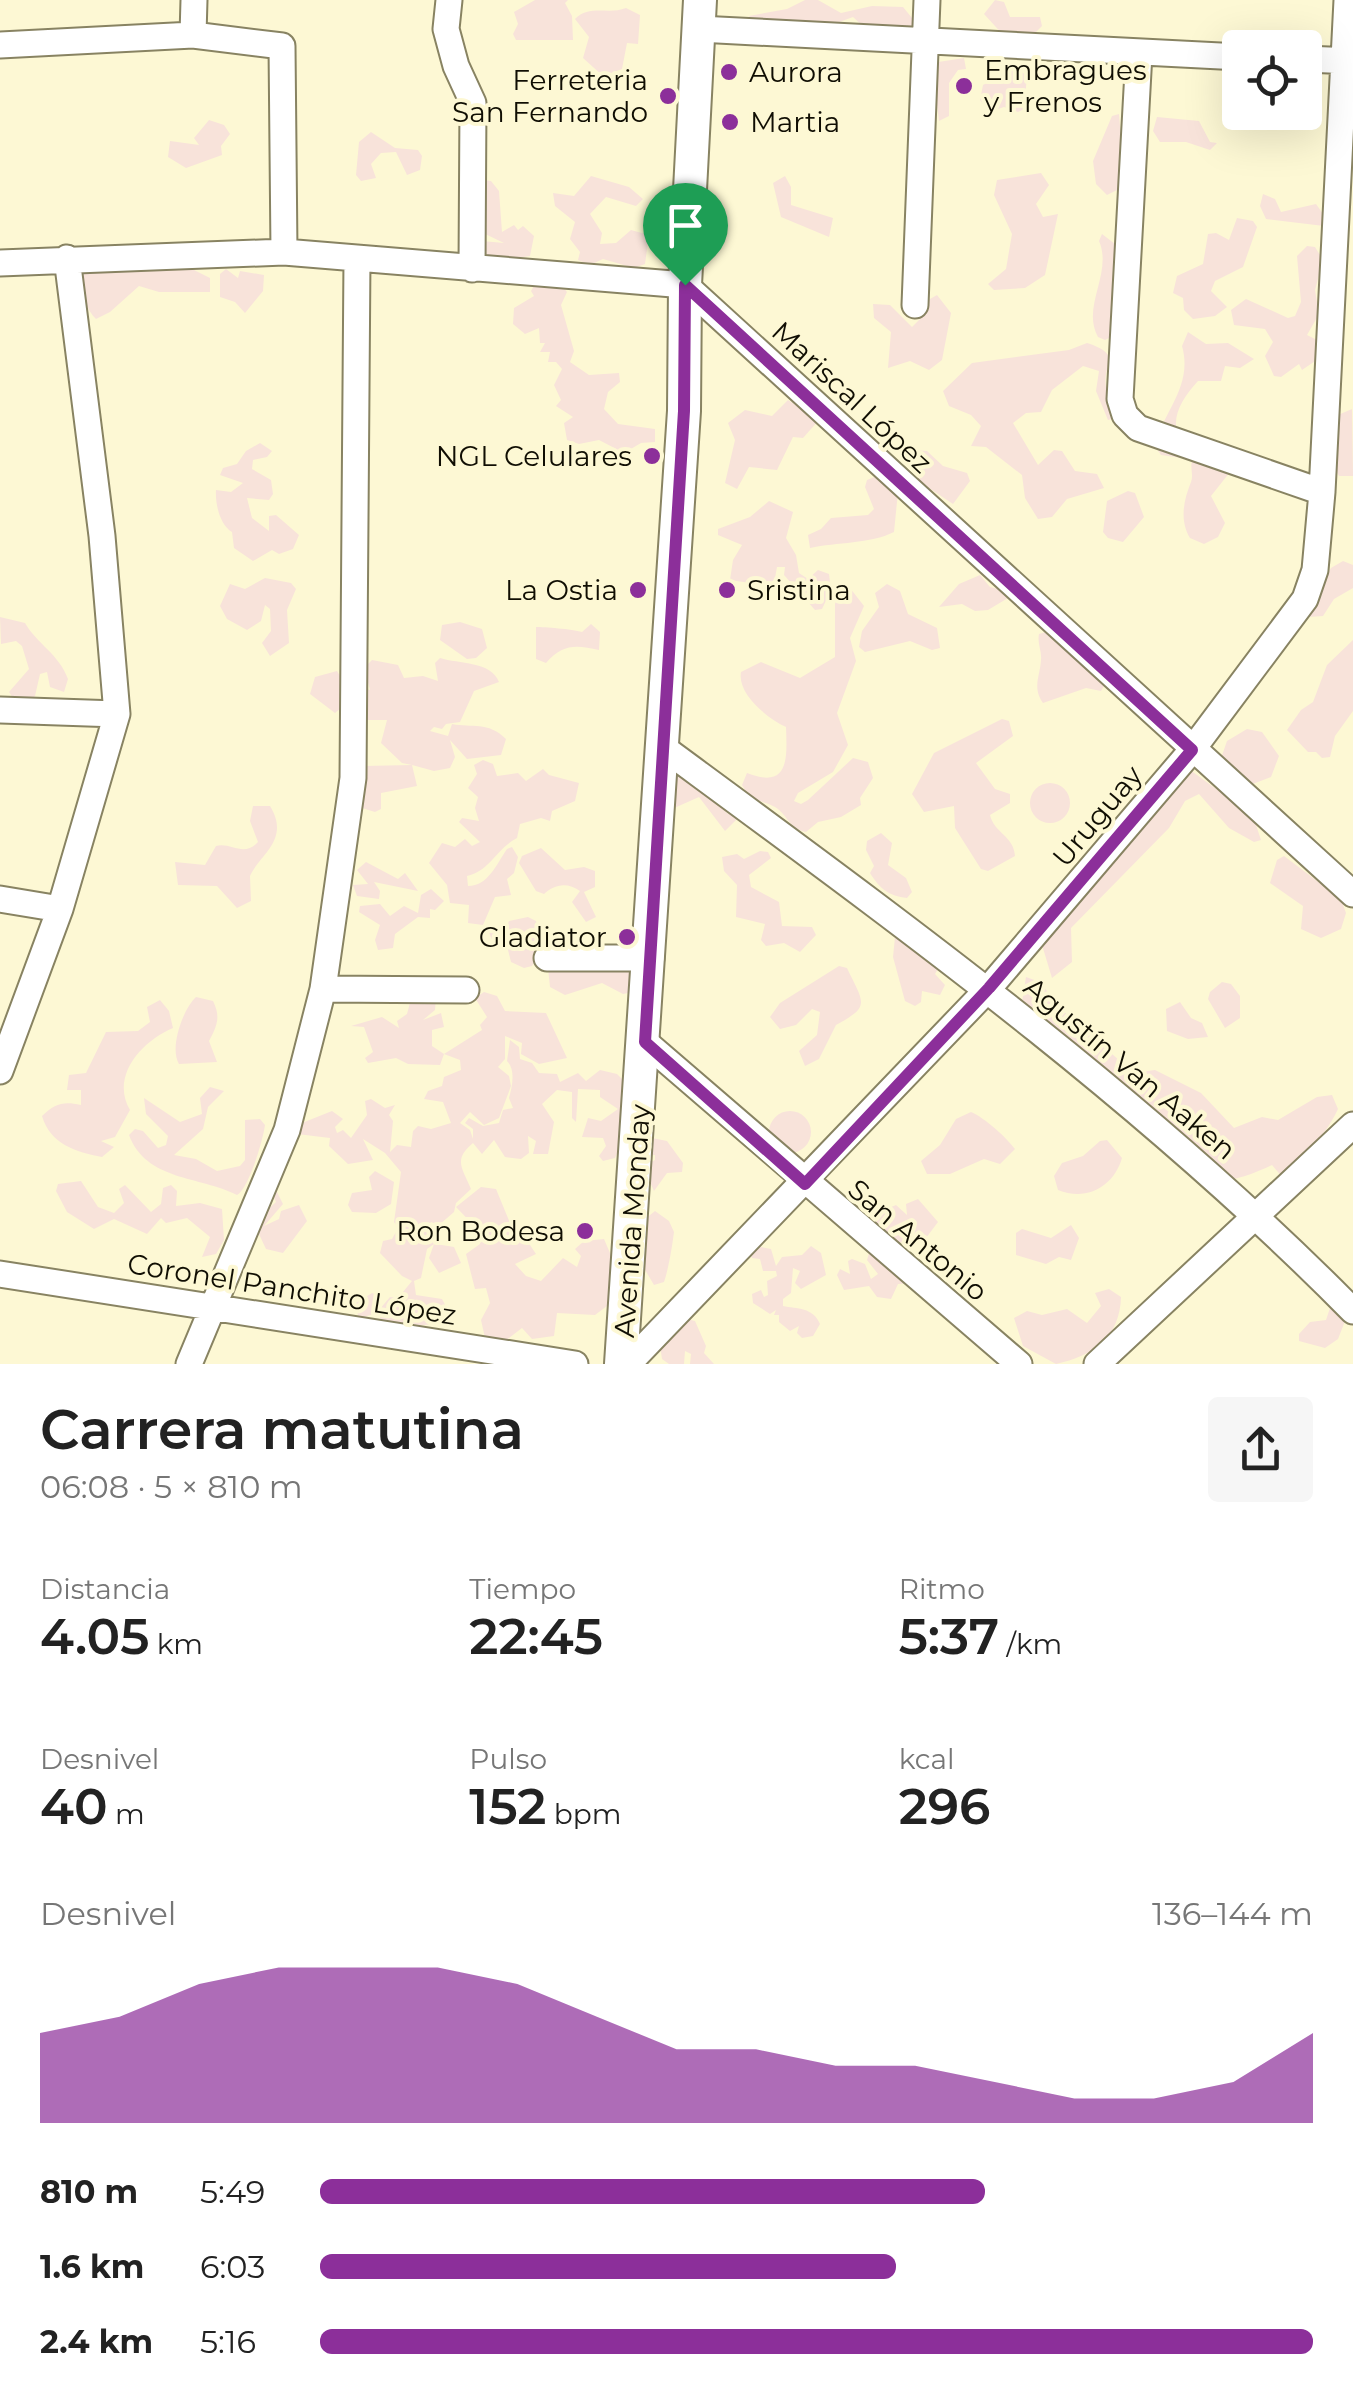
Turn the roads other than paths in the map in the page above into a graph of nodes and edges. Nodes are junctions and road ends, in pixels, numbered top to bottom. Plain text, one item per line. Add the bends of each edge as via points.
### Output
1 (194, 0) edge
2 (448, 0) edge
3 (927, 0) edge
4 (1348, 0) edge
5 (699, 15) edge
6 (193, 35) junction
7 (926, 43) junction
8 (0, 45) edge
9 (1139, 53) junction
10 (1222, 56) edge
11 (1322, 60) edge
12 (1350, 61) edge
13 (284, 252) junction
14 (67, 258) junction
15 (357, 258) junction
16 (0, 263) edge
17 (472, 269) junction
18 (685, 285) junction
19 (915, 304) dead end
20 (1342, 358) edge
21 (1322, 492) junction
22 (0, 710) edge
23 (116, 714) junction
24 (661, 746) junction
25 (1192, 750) junction
26 (1353, 894) edge
27 (0, 899) edge
28 (60, 909) junction
29 (548, 958) dead end
30 (651, 958) junction
31 (989, 988) junction
32 (323, 989) junction
33 (466, 990) dead end
34 (645, 1042) junction
35 (0, 1071) edge
36 (1353, 1125) edge
37 (805, 1184) junction
38 (1259, 1216) junction
39 (0, 1274) edge
40 (211, 1307) junction
41 (1353, 1311) edge
42 (189, 1364) edge
43 (576, 1364) edge
44 (624, 1364) edge
45 (1019, 1364) edge
46 (1097, 1364) edge

1 - 6 street
2 - 17 street via 446,29 473,103
3 - 7 street
4 - 12 street, Uruguay
5 - 7 street
5 - 18 main road, Avenida Monday
6 - 8 street
6 - 13 street via 282,46
7 - 9 street
7 - 19 street
9 - 10 street
9 - 21 street via 1121,350 1125,415 1138,428
11 - 12 street
12 - 20 street, Uruguay
13 - 14 street
13 - 15 street
14 - 16 street
14 - 23 street via 102,536
15 - 17 street
15 - 32 street via 353,778
17 - 18 street
18 - 24 main road, Avenida Monday via 684,411
18 - 25 street, Mariscal López
20 - 21 street, Uruguay
21 - 25 street, Uruguay via 1315,570 1305,598
22 - 23 street
23 - 28 street
24 - 30 main road, Avenida Monday
24 - 31 street, Agustín Van Aaken
25 - 26 street, Mariscal López
25 - 31 street, Uruguay
27 - 28 street
28 - 35 street
29 - 30 street
30 - 34 main road, Avenida Monday
31 - 37 street, Uruguay
31 - 38 street, Agustín Van Aaken
32 - 33 street
32 - 40 street via 287,1130
34 - 37 street, San Antonio
34 - 44 main road, Avenida Monday
36 - 38 street
37 - 44 street, Uruguay
37 - 45 street, San Antonio
38 - 41 street, Agustín Van Aaken
38 - 46 street
39 - 40 street, Coronel Panchito López
40 - 42 street
40 - 43 street, Coronel Panchito López

